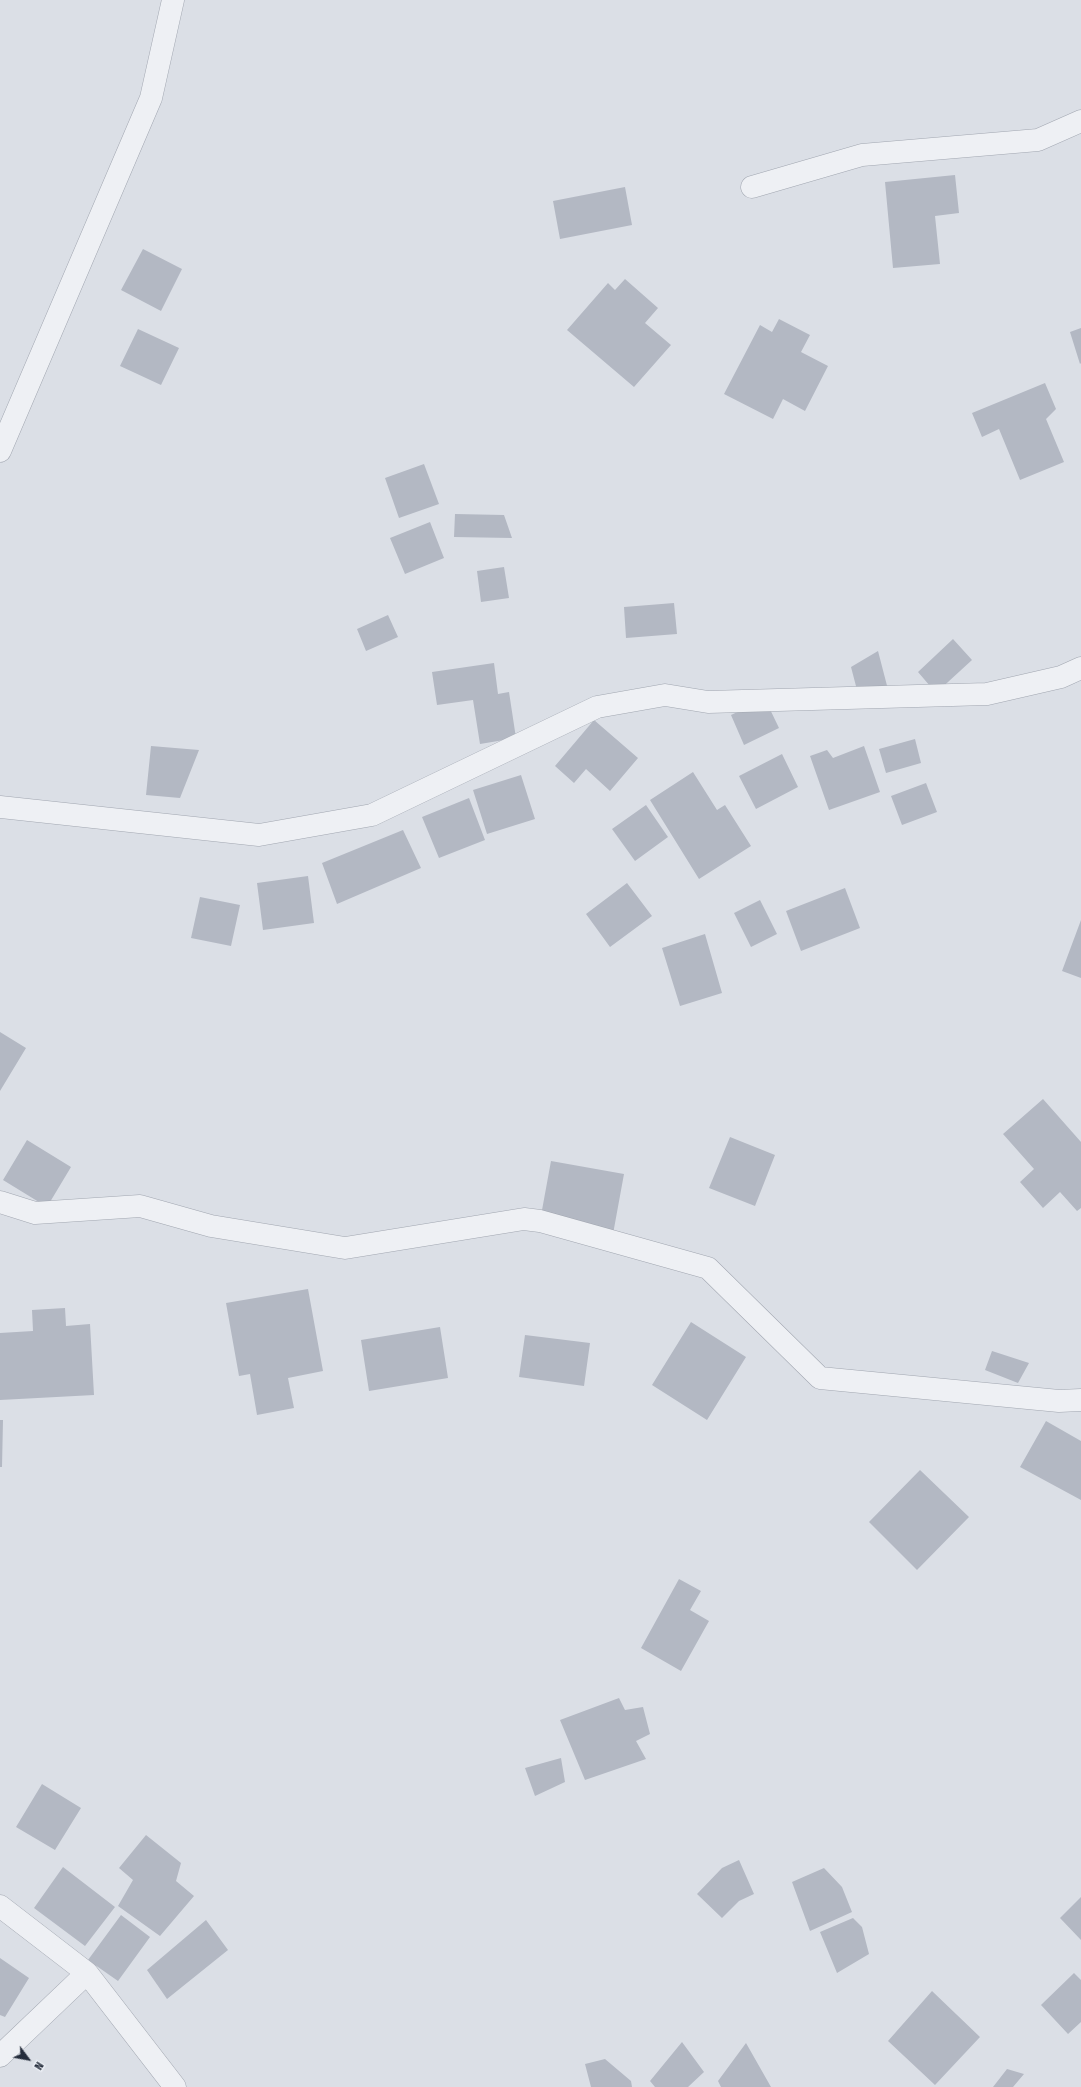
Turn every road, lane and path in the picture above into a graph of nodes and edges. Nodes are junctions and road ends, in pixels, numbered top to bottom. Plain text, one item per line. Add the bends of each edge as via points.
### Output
1 (173, 0) edge
2 (1081, 121) edge
3 (752, 187) dead end
4 (0, 451) edge
5 (1081, 668) edge
6 (0, 807) edge
7 (0, 1202) edge
8 (1081, 1400) edge
9 (0, 1906) edge
10 (87, 1973) junction
11 (0, 2056) edge
12 (175, 2087) edge

1 - 4 street via 151,98
2 - 3 street via 1038,140 862,155
5 - 6 street via 1061,676 987,694 708,702 665,695 597,707 372,815 259,836
7 - 8 street via 35,1214 140,1206 211,1226 345,1248 524,1219 540,1221 708,1268 820,1378 1059,1401
9 - 10 street
10 - 11 street
10 - 12 street

